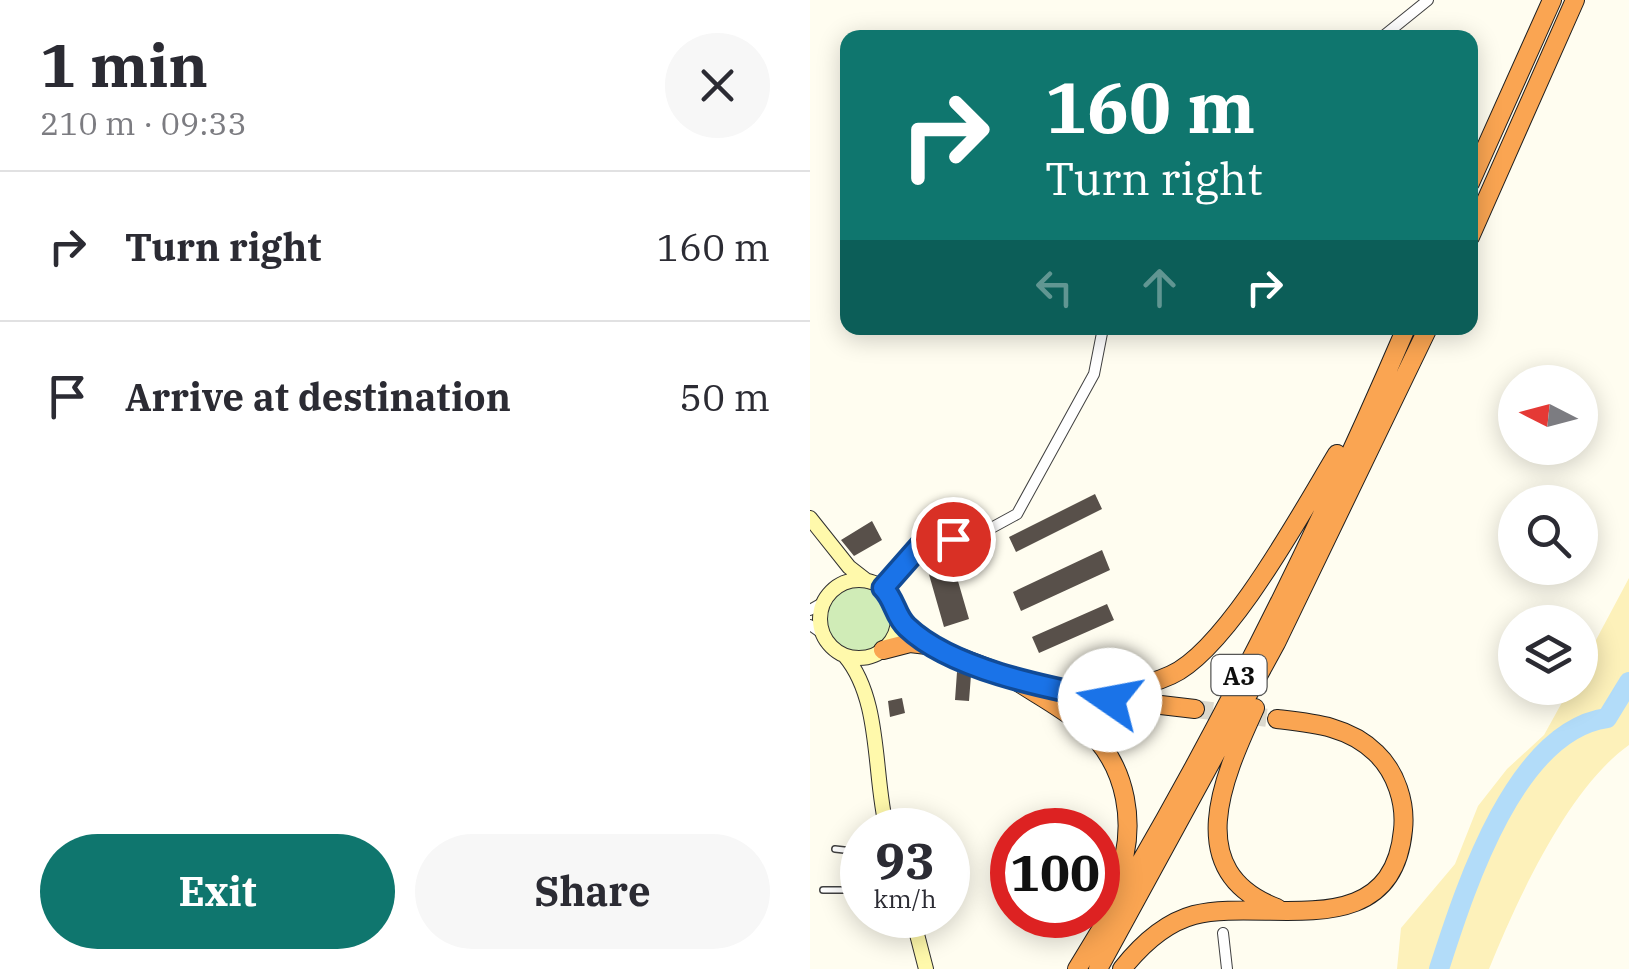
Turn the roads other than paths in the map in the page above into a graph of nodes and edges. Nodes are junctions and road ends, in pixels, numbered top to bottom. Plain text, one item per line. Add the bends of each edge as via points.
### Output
1 (1428, 0) edge
2 (1552, 0) edge
3 (1575, 0) edge
4 (1391, 30) edge
5 (1478, 166) edge
6 (1478, 220) edge
7 (1102, 335) edge
8 (1403, 335) edge
9 (1425, 335) edge
10 (1372, 406) junction
11 (810, 518) edge
12 (826, 540) junction
13 (867, 581) junction
14 (883, 588) junction
15 (835, 589) junction
16 (824, 602) junction
17 (810, 610) edge
18 (898, 617) junction
19 (816, 630) edge
20 (1276, 644) junction
21 (927, 645) junction
22 (879, 652) junction
23 (845, 656) junction
24 (1009, 676) junction
25 (1064, 690) junction
26 (866, 696) junction
27 (1195, 710) tunnel mouth
28 (1276, 719) tunnel mouth
29 (884, 808) edge
30 (835, 849) dead end
31 (840, 850) edge
32 (823, 890) dead end
33 (840, 890) edge
34 (1292, 912) junction
35 (1223, 933) dead end
36 (918, 938) edge
37 (1095, 939) junction
38 (926, 969) edge
39 (1076, 969) edge
40 (1098, 969) edge
41 (1122, 969) edge
42 (1227, 969) edge

1 - 4 street
2 - 5 highway
3 - 6 highway
7 - 14 street via 1094,374 1017,514 984,532 920,546
8 - 10 highway, A3
9 - 20 highway, A3
10 - 25 highway via 1358,414 1206,650 1175,674 1139,686
10 - 37 highway, A3 via 1186,778
11 - 12 main road
12 - 13 main road
12 - 15 main road
13 - 14 main road
13 - 15 main road
14 - 18 main road
15 - 16 main road
16 - 17 street
16 - 19 main road
18 - 21 highway
18 - 22 main road via 896,632
19 - 23 main road
20 - 34 highway via 1278,657 1221,787 1217,828 1228,867 1243,886
20 - 40 highway, A3
21 - 22 highway
21 - 24 highway
22 - 23 main road
22 - 26 main road
23 - 26 main road
24 - 25 highway
24 - 37 highway, A3 via 1088,730 1121,782 1128,841 1092,926
25 - 27 highway
26 - 29 main road
28 - 34 highway via 1325,726 1364,742 1392,774 1404,817 1396,858 1372,890 1340,909
30 - 31 lane
32 - 33 lane
34 - 41 highway via 1228,910 1175,922
35 - 42 street
36 - 38 main road
37 - 39 highway, A3

